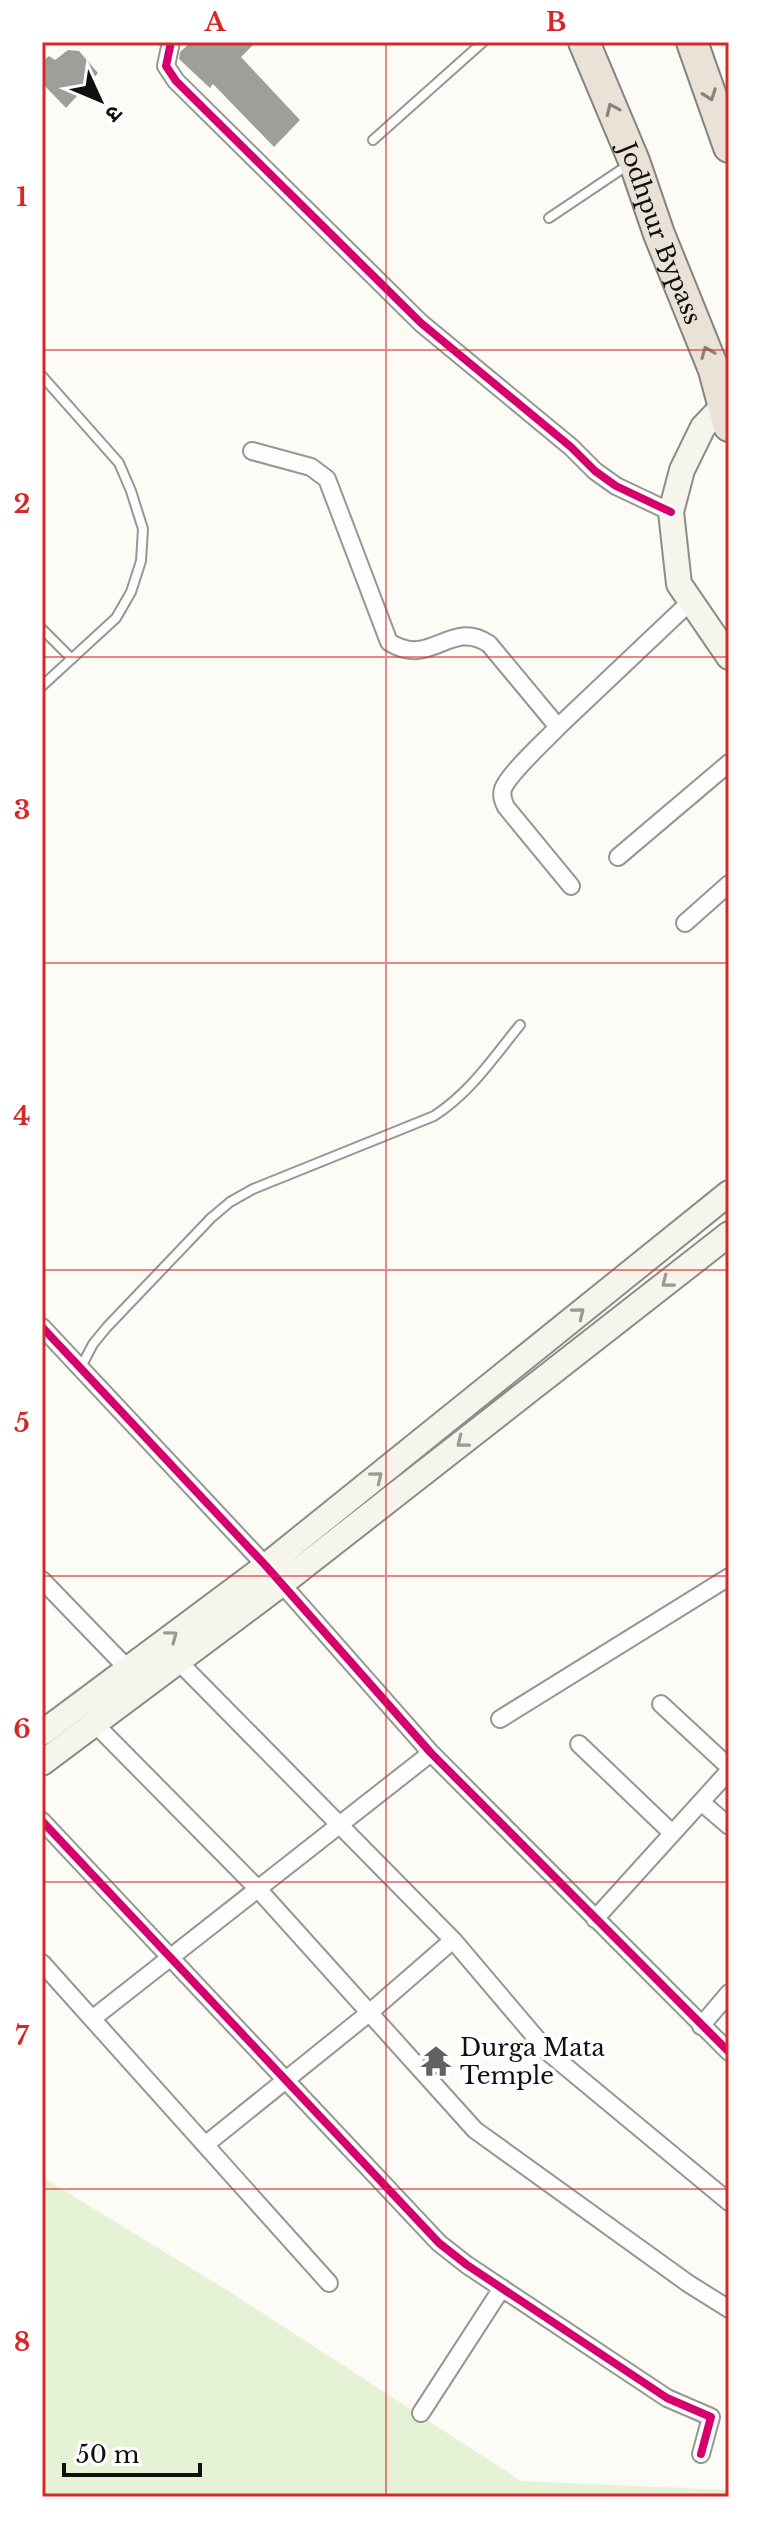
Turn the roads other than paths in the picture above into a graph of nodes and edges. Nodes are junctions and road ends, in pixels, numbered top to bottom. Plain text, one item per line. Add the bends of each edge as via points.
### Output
1 (171, 42) edge
2 (483, 42) edge
3 (584, 42) edge
4 (692, 42) edge
5 (373, 140) dead end
6 (729, 147) edge
7 (634, 161) junction
8 (549, 218) dead end
9 (42, 376) edge
10 (727, 411) edge
11 (252, 451) dead end
12 (671, 512) junction
13 (690, 602) junction
14 (42, 629) edge
15 (729, 657) edge
16 (72, 659) junction
17 (42, 686) edge
18 (558, 727) junction
19 (729, 763) edge
20 (618, 857) dead end
21 (729, 884) edge
22 (571, 886) dead end
23 (685, 923) dead end
24 (520, 1025) dead end
25 (729, 1193) edge
26 (729, 1234) edge
27 (42, 1327) edge
28 (81, 1367) junction
29 (273, 1576) junction
30 (729, 1577) edge
31 (42, 1580) edge
32 (178, 1661) junction
33 (128, 1669) junction
34 (661, 1704) dead end
35 (500, 1719) dead end
36 (95, 1724) junction
37 (42, 1733) edge
38 (579, 1744) dead end
39 (431, 1753) junction
40 (42, 1763) edge
41 (729, 1769) edge
42 (701, 1802) junction
43 (42, 1821) edge
44 (339, 1825) junction
45 (729, 1826) edge
46 (672, 1833) junction
47 (258, 1889) junction
48 (595, 1919) junction
49 (453, 1940) junction
50 (172, 1956) junction
51 (42, 1963) edge
52 (729, 1993) edge
53 (369, 2013) junction
54 (92, 2019) junction
55 (701, 2026) junction
56 (729, 2052) edge
57 (286, 2079) junction
58 (205, 2145) junction
59 (729, 2202) edge
60 (329, 2283) dead end
61 (502, 2288) junction
62 (729, 2309) edge
63 (421, 2413) dead end
64 (711, 2417) junction
65 (729, 2418) edge
66 (701, 2454) dead end

1 - 12 street via 166,66 176,81 421,323 595,471
2 - 5 lane
7 -> 3 highway, Jodhpur Bypass
4 -> 6 highway
7 - 8 lane
10 -> 7 highway, Jodhpur Bypass
9 - 16 lane via 119,463 143,529 141,561 131,592 116,618
10 - 12 main road via 703,427 682,470
11 - 18 street via 311,467 327,479 389,642 416,652 463,635 478,637
12 - 13 main road via 679,584
13 - 15 main road
13 - 18 street
14 - 16 lane
16 - 17 lane
18 - 22 street via 508,781 502,800
19 - 20 street
21 - 23 street
24 - 28 lane via 473,1086 434,1116 230,1202 107,1327
29 -> 25 main road
26 -> 29 main road
27 - 28 street
28 - 29 street
29 - 32 main road
33 -> 29 main road
29 - 39 street
30 - 35 street
31 - 33 street
32 - 36 main road
32 - 44 street
33 - 37 main road
34 - 41 street
36 - 40 main road
36 - 47 street
38 - 46 street
39 - 44 street
39 - 48 street
41 - 42 street
42 - 45 street
42 - 46 street
43 - 50 street
44 - 47 street
44 - 49 street
46 - 48 street
47 - 50 street
47 - 53 street
48 - 55 street
49 - 53 street
49 - 59 street via 548,2052
50 - 54 street
50 - 57 street
51 - 54 street
52 - 55 street
53 - 57 street
53 - 62 street via 475,2130
54 - 58 street
55 - 56 street
57 - 58 street
57 - 61 street via 439,2243
58 - 60 street
61 - 63 street
61 - 64 street via 667,2398
64 - 65 street
64 - 66 street

